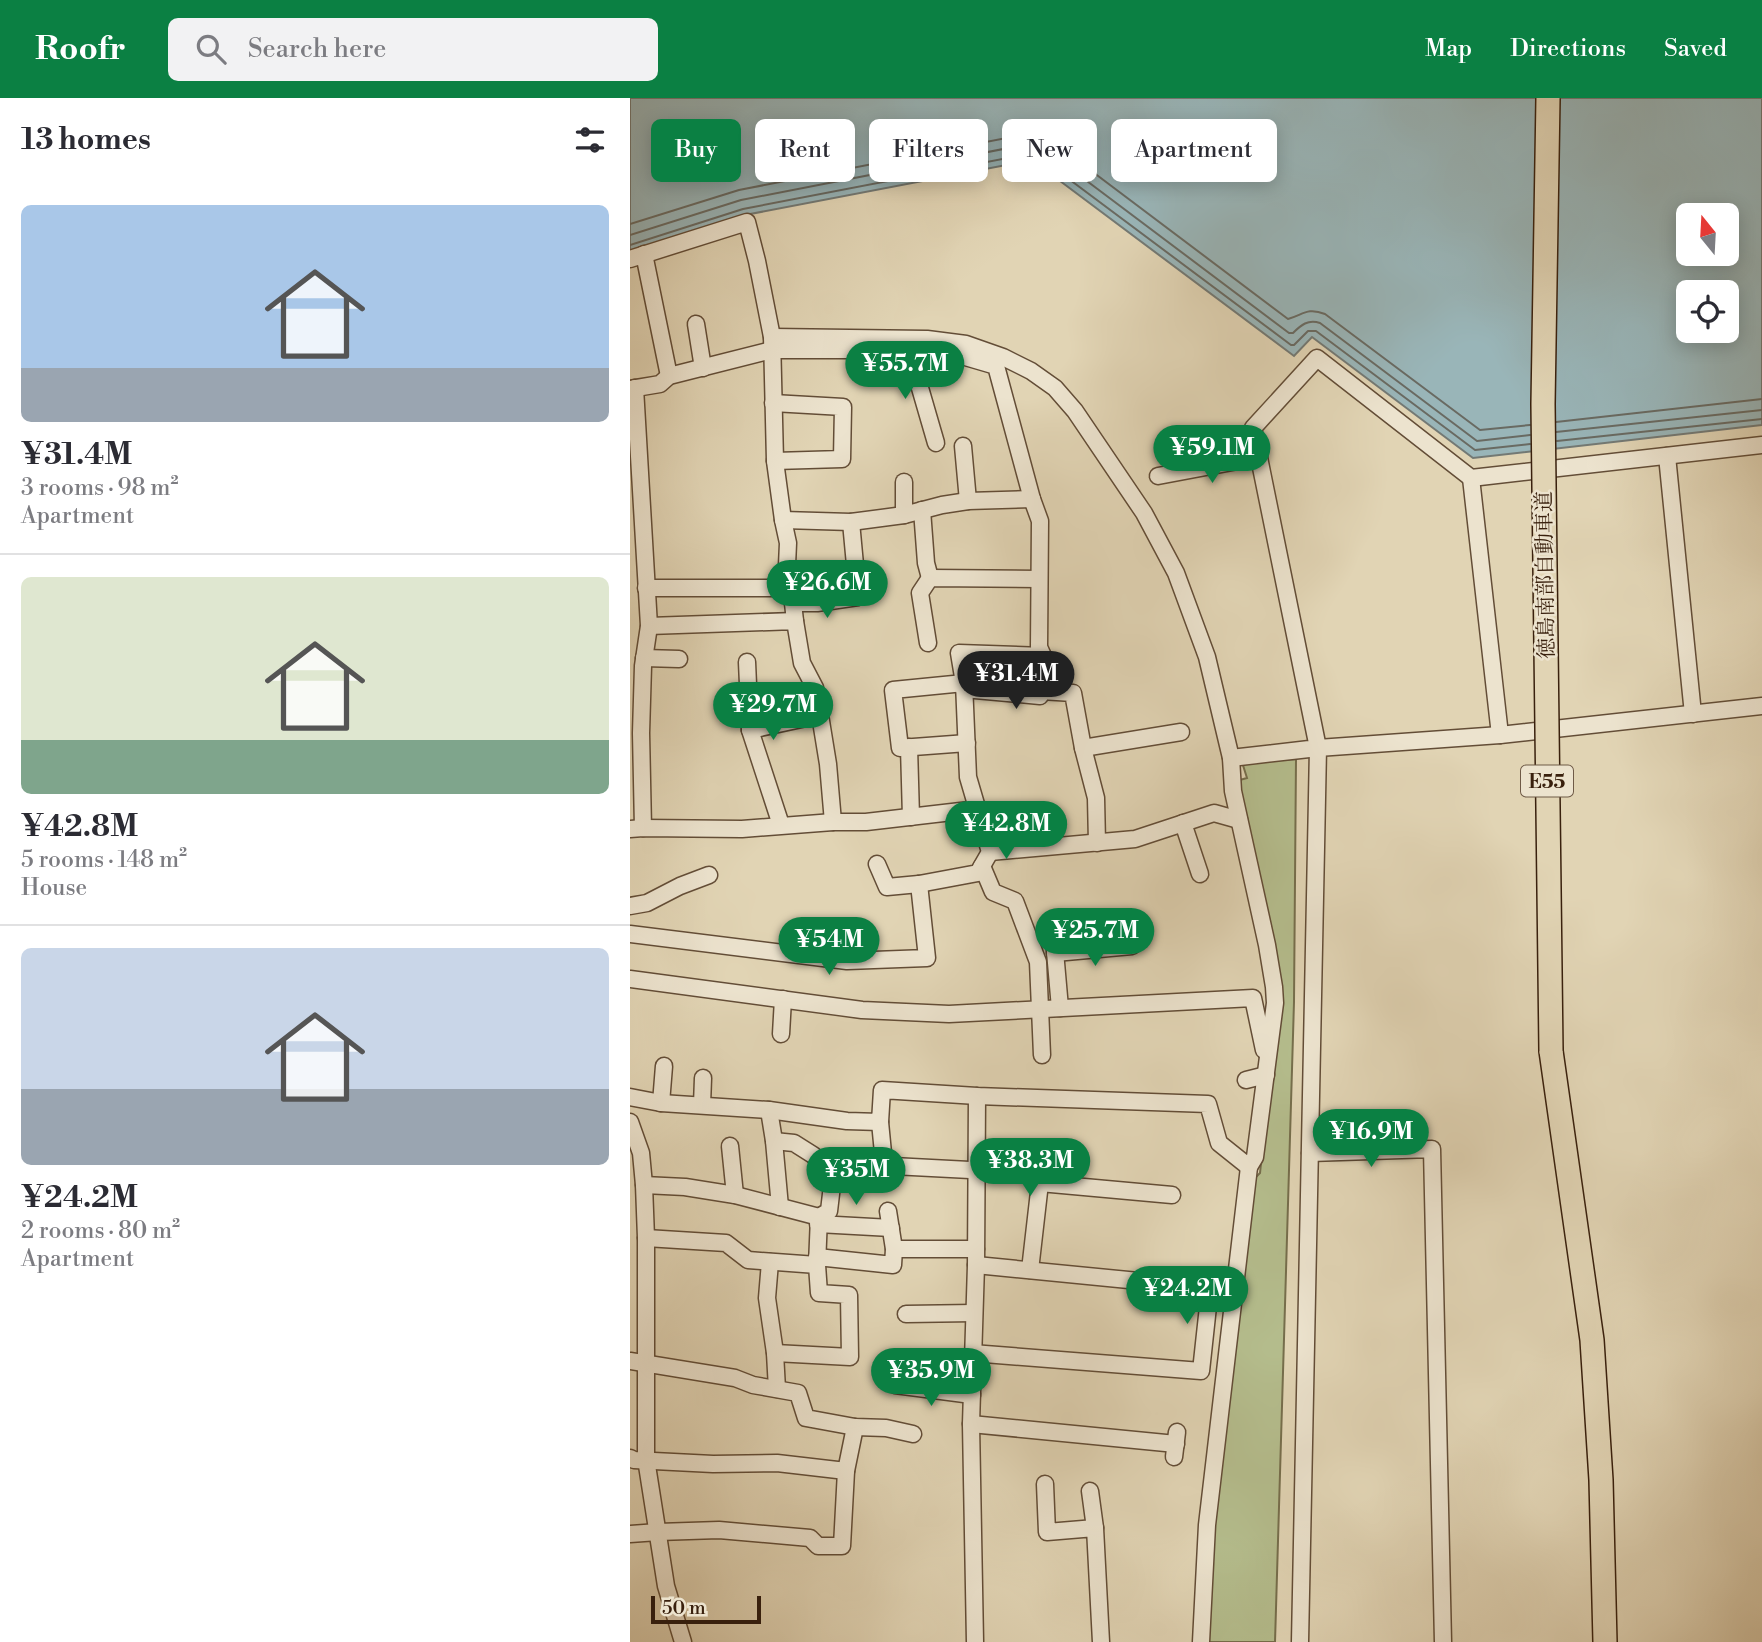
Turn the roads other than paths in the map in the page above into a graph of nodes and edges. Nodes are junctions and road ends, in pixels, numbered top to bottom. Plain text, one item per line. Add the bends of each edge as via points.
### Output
1 (1548, 98) edge
2 (637, 256) edge
3 (696, 324) dead end
4 (772, 343) junction
5 (909, 349) junction
6 (704, 368) junction
7 (669, 376) junction
8 (632, 389) edge
9 (773, 403) junction
10 (634, 432) edge
11 (936, 443) dead end
12 (1762, 445) edge
13 (963, 446) dead end
14 (1667, 456) junction
15 (1259, 457) junction
16 (775, 461) junction
17 (1158, 476) dead end
18 (1471, 478) junction
19 (635, 482) edge
20 (904, 482) dead end
21 (1032, 499) junction
22 (968, 501) junction
23 (922, 510) junction
24 (904, 515) junction
25 (783, 520) junction
26 (851, 522) junction
27 (636, 540) edge
28 (930, 578) junction
29 (1039, 579) junction
30 (646, 588) junction
31 (786, 588) junction
32 (793, 603) junction
33 (630, 619) edge
34 (795, 621) junction
35 (648, 623) junction
36 (928, 643) dead end
37 (1043, 656) junction
38 (644, 658) junction
39 (679, 659) dead end
40 (747, 662) dead end
41 (964, 686) junction
42 (1041, 691) junction
43 (1762, 706) edge
44 (1693, 714) junction
45 (820, 715) junction
46 (750, 730) junction
47 (1181, 732) dead end
48 (1500, 735) junction
49 (967, 743) junction
50 (909, 747) junction
51 (1083, 748) junction
52 (1318, 748) junction
53 (1231, 758) junction
54 (1233, 791) junction
55 (978, 809) junction
56 (1214, 813) junction
57 (911, 817) junction
58 (1239, 820) junction
59 (833, 822) junction
60 (1183, 824) junction
61 (781, 825) junction
62 (637, 828) edge
63 (1097, 843) junction
64 (986, 859) junction
65 (877, 864) dead end
66 (1200, 874) dead end
67 (709, 875) dead end
68 (919, 884) junction
69 (630, 906) edge
70 (630, 934) edge
71 (1132, 946) dead end
72 (630, 979) edge
73 (1262, 998) junction
74 (783, 999) junction
75 (1060, 1008) junction
76 (1040, 1009) junction
77 (781, 1034) dead end
78 (1042, 1055) dead end
79 (664, 1066) dead end
80 (1266, 1072) junction
81 (703, 1078) dead end
82 (1246, 1080) dead end
83 (977, 1096) junction
84 (630, 1097) edge
85 (662, 1103) junction
86 (702, 1105) junction
87 (769, 1110) junction
88 (630, 1122) edge
89 (880, 1122) junction
90 (774, 1141) junction
91 (730, 1146) dead end
92 (1310, 1153) junction
93 (1249, 1167) junction
94 (976, 1171) junction
95 (1040, 1183) junction
96 (640, 1184) edge
97 (735, 1195) junction
98 (1172, 1195) dead end
99 (780, 1207) junction
100 (888, 1211) dead end
101 (818, 1220) junction
102 (891, 1228) junction
103 (646, 1238) junction
104 (894, 1249) junction
105 (976, 1257) junction
106 (817, 1261) junction
107 (770, 1262) junction
108 (1030, 1270) junction
109 (974, 1313) junction
110 (906, 1314) dead end
111 (775, 1353) junction
112 (972, 1353) junction
113 (638, 1363) edge
114 (895, 1385) dead end
115 (777, 1389) junction
116 (972, 1395) junction
117 (971, 1424) junction
118 (855, 1427) junction
119 (913, 1434) dead end
120 (1175, 1444) dead end
121 (635, 1460) edge
122 (846, 1471) junction
123 (1045, 1484) dead end
124 (1090, 1491) dead end
125 (1095, 1528) junction
126 (658, 1532) junction
127 (630, 1534) edge
128 (683, 1642) edge
129 (975, 1642) edge
130 (1101, 1642) edge
131 (1201, 1642) edge
132 (1300, 1642) edge
133 (1443, 1642) edge
134 (1605, 1642) edge

1 - 134 highway, 徳島南部自動車道 / E55, bridge via 1544,430 1550,1051 1592,1340
2 - 4 street via 747,222
2 - 7 street
3 - 6 street
4 - 5 street
4 - 6 street
4 - 9 street
4 - 53 street via 927,339 966,344 1003,357 1055,388 1144,513 1176,573 1207,657
5 - 11 street
5 - 21 street via 955,354 996,366
6 - 7 street
7 - 8 street via 660,384
8 - 10 street
9 - 16 street
9 - 16 street via 843,407 842,458
10 - 19 street
12 - 14 street
13 - 22 street
14 - 18 street
14 - 44 street
15 - 17 street
15 - 18 street via 1253,428 1317,358
15 - 52 street
16 - 25 street
18 - 48 street
19 - 27 street
20 - 24 street
21 - 22 street
21 - 29 street via 1040,521
22 - 23 street
23 - 24 street
23 - 28 street
24 - 26 street
25 - 26 street
25 - 31 street via 788,543
26 - 32 street via 858,597
27 - 30 street
28 - 29 street
28 - 36 street via 920,593
29 - 37 street via 1039,647
30 - 31 street
30 - 35 street
31 - 32 street
32 - 34 street
33 - 35 street
34 - 35 street
34 - 45 street via 802,663 815,688
35 - 38 street
37 - 41 street via 959,653
37 - 42 street
38 - 39 street
38 - 62 street
40 - 46 street
41 - 42 street via 1040,695
41 - 49 street
41 - 50 street via 893,690 900,748
42 - 51 street via 1073,693
43 - 44 street
44 - 48 street
45 - 46 street
45 - 59 street
46 - 61 street
47 - 51 street
48 - 52 street
49 - 50 street
49 - 55 street via 968,777
50 - 57 street
51 - 63 street via 1096,798
52 - 53 street
52 - 92 street
53 - 54 street
54 - 56 street
54 - 58 street
55 - 57 street
55 - 64 street
56 - 58 street
56 - 60 street
57 - 59 street
58 - 73 street via 1264,945
59 - 61 street
60 - 63 street via 1135,839
60 - 66 street
61 - 62 street
63 - 64 street
64 - 68 street via 978,873
64 - 76 street via 993,892 1015,901 1038,962
65 - 68 street via 887,887
67 - 69 street
68 - 70 street via 927,958 847,961
71 - 75 street via 1055,947
72 - 74 street
73 - 75 street
73 - 80 street
74 - 76 street via 862,1010 949,1014
74 - 77 street
75 - 76 street
76 - 78 street
79 - 85 street
80 - 82 street
80 - 93 street via 1255,1157
81 - 86 street
83 - 89 street via 881,1090
83 - 93 street via 1208,1104 1219,1143
83 - 94 street
84 - 85 street
85 - 86 street
86 - 87 street
87 - 89 street
87 - 90 street
88 - 96 street via 641,1153
89 - 94 street via 888,1159
90 - 99 street
90 - 101 street via 794,1143 830,1171 829,1211
91 - 97 street
92 - 132 street
92 - 133 street via 1432,1149
93 - 131 street via 1207,1525
94 - 95 street via 1029,1174
94 - 105 street
95 - 98 street
95 - 108 street
96 - 97 street
96 - 103 street
97 - 99 street
99 - 101 street
100 - 102 street
101 - 102 street
101 - 106 street
102 - 104 street
103 - 107 street via 726,1243 748,1260
103 - 113 street
104 - 105 street
104 - 106 street via 893,1265
105 - 108 street
105 - 109 street
106 - 107 street
106 - 111 street via 820,1293 849,1295 850,1357
107 - 111 street via 768,1298
108 - 112 street via 1210,1288 1201,1371
109 - 110 street
109 - 112 street
111 - 115 street
112 - 116 street
113 - 115 street
113 - 121 street
114 - 116 street
115 - 118 street via 798,1393 806,1418
116 - 117 street
117 - 120 street
117 - 129 street
118 - 119 street
118 - 122 street
121 - 122 street via 777,1463
121 - 126 street
122 - 126 street via 842,1546 818,1546 810,1538 719,1530
123 - 125 street via 1047,1532
124 - 125 street
125 - 130 street
126 - 127 street
126 - 128 street via 666,1586

